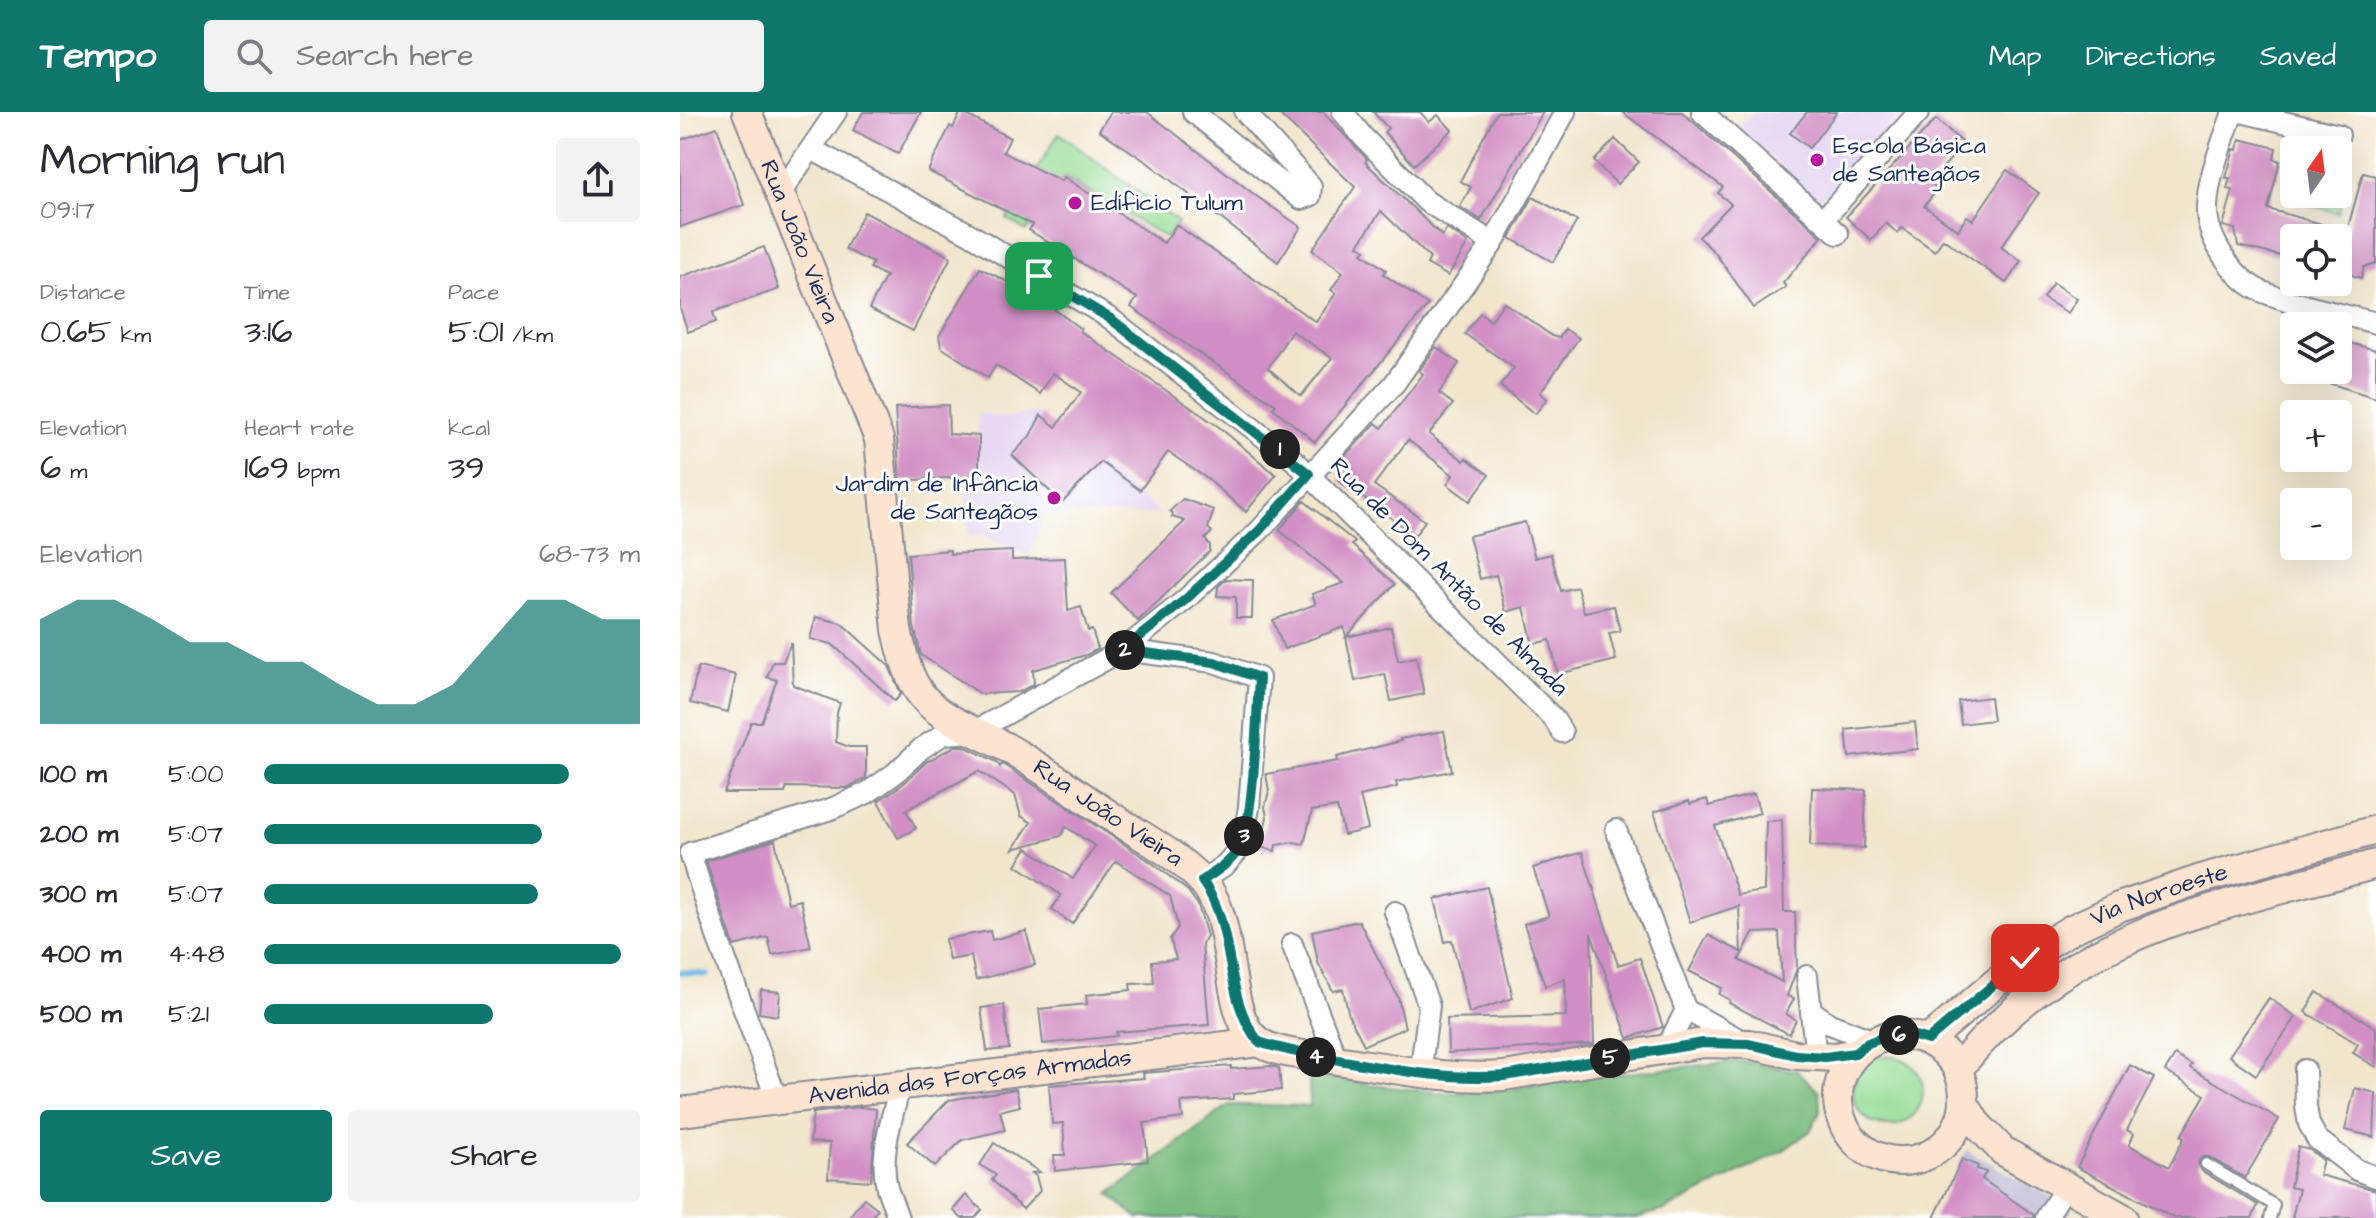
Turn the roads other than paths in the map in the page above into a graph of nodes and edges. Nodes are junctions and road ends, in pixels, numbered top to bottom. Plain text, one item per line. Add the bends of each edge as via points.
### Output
1 (747, 112) edge
2 (836, 112) edge
3 (1193, 112) edge
4 (1245, 112) edge
5 (1343, 112) edge
6 (1565, 112) edge
7 (1702, 112) edge
8 (1919, 112) edge
9 (2233, 112) edge
10 (2241, 112) edge
11 (2339, 135) dead end
12 (813, 150) junction
13 (779, 195) junction
14 (1493, 243) junction
15 (2376, 323) edge
16 (1309, 474) junction
17 (1123, 650) junction
18 (973, 732) junction
19 (1562, 732) dead end
20 (1616, 830) dead end
21 (2376, 830) edge
22 (685, 850) edge
23 (2376, 864) edge
24 (1202, 881) junction
25 (1395, 912) dead end
26 (1292, 944) dead end
27 (1807, 976) dead end
28 (1686, 1010) junction
29 (1813, 1012) junction
30 (1928, 1040) junction
31 (1259, 1042) junction
32 (1749, 1044) junction
33 (1864, 1047) junction
34 (1666, 1049) junction
35 (1806, 1056) junction
36 (1337, 1060) junction
37 (1958, 1069) junction
38 (2305, 1070) dead end
39 (1420, 1075) junction
40 (900, 1086) junction
41 (1837, 1096) junction
42 (777, 1100) junction
43 (1965, 1105) junction
44 (680, 1112) edge
45 (1941, 1147) junction
46 (2003, 1151) junction
47 (2206, 1164) dead end
48 (2376, 1177) edge
49 (2066, 1186) junction
50 (898, 1218) edge
51 (2046, 1218) edge
52 (2123, 1218) edge
53 (2270, 1218) edge

1 - 13 street, Rua João Vieira
2 - 12 street
3 - 4 street via 1301,199 1310,196 1311,186
5 - 14 street via 1426,201
6 - 14 street
7 - 8 street via 1830,227
9 - 15 street via 2207,209 2224,256 2262,291
10 - 11 street
12 - 13 street
12 - 16 street, Rua de Dom Antão de Almada via 968,233 1111,319
13 - 18 street, Rua João Vieira via 879,439 903,657 923,696
14 - 16 street via 1394,384
16 - 17 street via 1259,531
16 - 19 street, Rua de Dom Antão de Almada
17 - 18 street
17 - 24 street via 1214,662 1259,678 1242,846
18 - 22 street via 944,734 876,787 831,809
18 - 24 street, Rua João Vieira via 1009,748
20 - 28 street
21 - 30 street, Via Noroeste via 2119,907 2025,958
22 - 42 street
23 - 37 street, Via Noroeste via 2181,918 2120,941 2024,1000
24 - 31 street, Rua João Vieira via 1222,916 1238,1002
25 - 39 street via 1429,1006
26 - 36 street
27 - 29 street
28 - 32 street
28 - 34 street
29 - 33 street
29 - 35 street
30 - 33 street via 1908,1034 1887,1036
30 - 37 street
31 - 36 street
31 - 40 street, Avenida das Forças Armadas
32 - 34 street
32 - 35 street
33 - 35 street via 1836,1057
33 - 41 street via 1841,1075
34 - 39 street via 1504,1076
35 - 41 street
36 - 39 street
37 - 43 street
38 - 48 street via 2306,1107 2317,1139 2357,1170
40 - 42 street, Avenida das Forças Armadas
40 - 50 street via 885,1161
41 - 45 street via 1840,1117 1865,1150 1906,1161
42 - 44 street, Avenida das Forças Armadas
43 - 45 street via 1957,1129
43 - 46 street
45 - 46 street via 1961,1144
46 - 49 street
47 - 53 lane via 2274,1205
49 - 51 street
49 - 52 street

